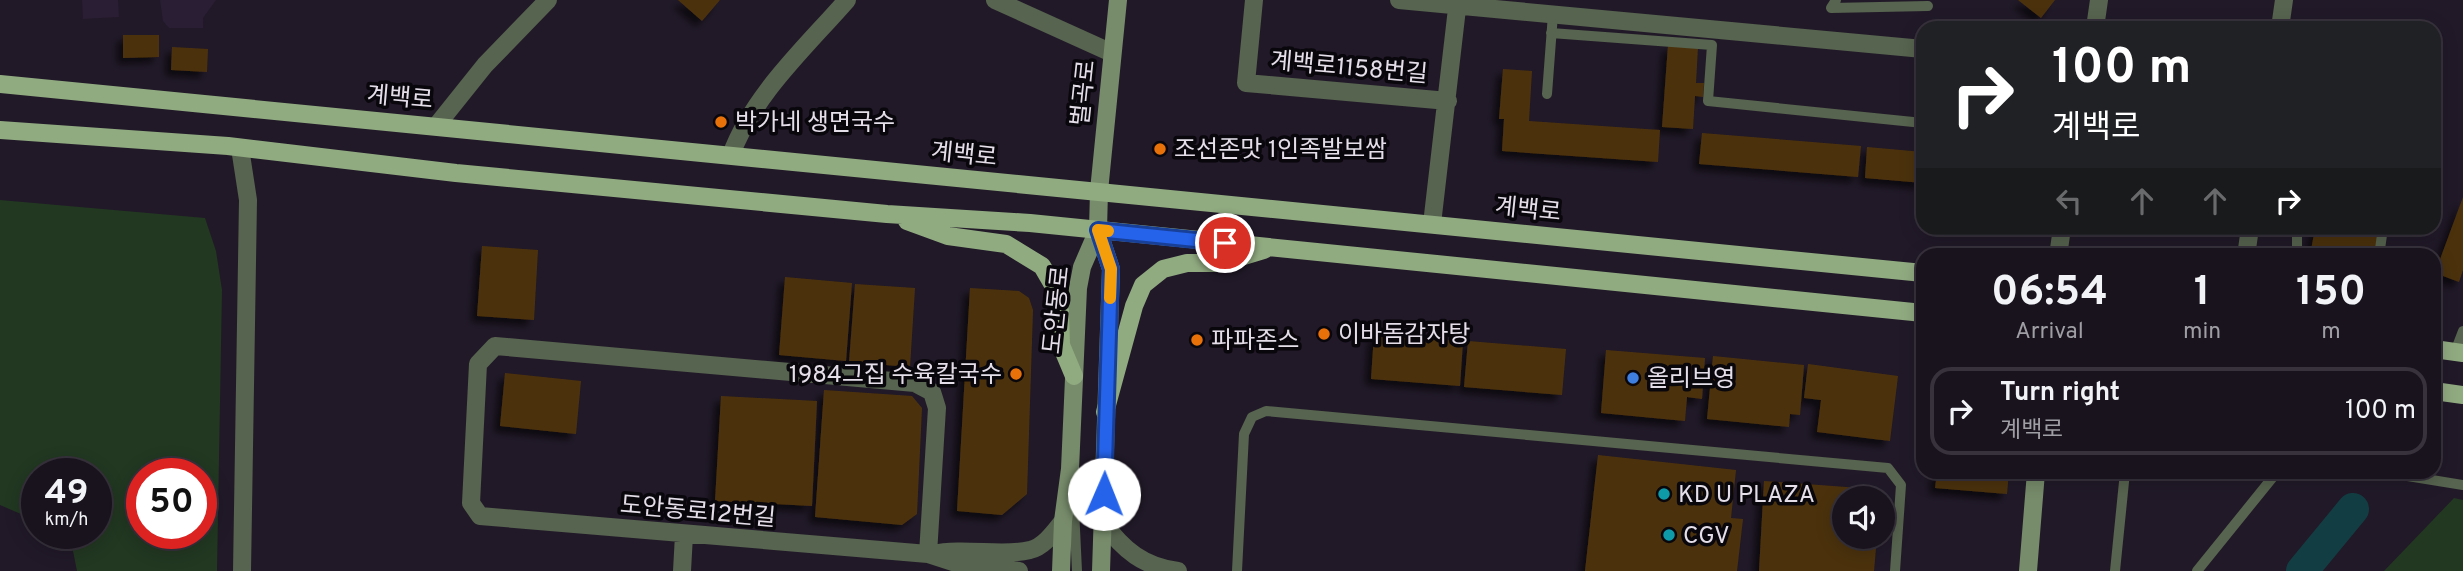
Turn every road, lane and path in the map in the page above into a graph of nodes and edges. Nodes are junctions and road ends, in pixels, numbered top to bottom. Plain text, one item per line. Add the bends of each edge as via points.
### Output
1 (548, 0) edge
2 (847, 0) edge
3 (995, 0) edge
4 (1118, 0) edge
5 (1254, 0) edge
6 (1399, 0) edge
7 (1836, 0) edge
8 (2099, 0) edge
9 (2284, 0) edge
10 (1458, 3) edge
11 (1928, 6) dead end
12 (1553, 14) junction
13 (2096, 21) edge
14 (2281, 21) edge
15 (1551, 33) junction
16 (1916, 48) edge
17 (1112, 53) junction
18 (0, 84) edge
19 (1547, 94) dead end
20 (1448, 101) junction
21 (1916, 122) edge
22 (437, 125) junction
23 (0, 130) edge
24 (240, 148) junction
25 (731, 155) junction
26 (1099, 191) junction
27 (887, 214) junction
28 (1432, 225) junction
29 (1098, 230) junction
30 (1271, 248) junction
31 (1916, 272) edge
32 (1916, 312) edge
33 (2463, 331) edge
34 (2441, 350) edge
35 (2459, 353) edge
36 (1074, 376) junction
37 (2441, 392) edge
38 (2463, 396) edge
39 (1105, 412) junction
40 (1070, 469) junction
41 (2035, 479) edge
42 (2124, 479) edge
43 (2271, 479) edge
44 (2426, 479) edge
45 (2463, 485) edge
46 (1063, 521) junction
47 (1103, 522) junction
48 (684, 535) junction
49 (928, 554) junction
50 (1164, 570) edge
51 (242, 571) edge
52 (682, 571) edge
53 (1019, 571) edge
54 (1061, 571) edge
55 (1077, 571) edge
56 (1101, 571) edge
57 (1237, 571) edge
58 (1895, 571) edge
59 (2028, 571) edge
60 (2115, 571) edge
61 (2197, 571) edge

1 - 22 street via 485,65
2 - 25 street via 760,100 741,126
3 - 17 street
4 - 17 main road, 벌곡로
5 - 20 street, 계백로1158번길 via 1246,83
6 - 10 street
7 - 11 lane via 1831,8
8 - 13 street
9 - 14 street
10 - 12 street
10 - 20 street, 계백로1158번길
12 - 15 lane
12 - 16 street
15 - 19 lane
15 - 21 lane via 1712,45 1708,101
17 - 26 main road, 벌곡로
18 - 22 main road, 계백로
20 - 28 street, 계백로1158번길
22 - 25 main road, 계백로
23 - 24 main road
24 - 27 main road
24 - 51 street via 248,200
25 - 26 main road, 계백로
26 - 28 main road, 계백로
26 - 29 main road, 벌곡로
27 - 29 main road
27 - 36 main road via 948,236 1006,244 1042,265 1053,285 1060,311 1061,345
28 - 31 main road, 계백로
29 - 30 main road
29 - 36 main road, 도안동로 via 1080,277
29 - 39 main road, 도안동로 via 1111,269
30 - 32 main road
30 - 39 main road via 1221,263 1163,269 1143,285
33 - 35 lane
34 - 35 main road
36 - 40 main road, 도안동로
37 - 38 main road
39 - 47 main road, 도안동로
40 - 46 main road, 도안동로
40 - 55 lane via 1076,503
41 - 59 main road
42 - 60 lane
43 - 61 lane
44 - 45 lane
46 - 49 street via 1032,550 955,549
46 - 54 main road, 도안동로
47 - 50 street via 1135,557
47 - 56 main road, 도안동로
48 - 49 street, 도안동로12번길
48 - 49 street, 도안동로12번길 via 480,516 471,503 478,364 495,346 915,383 932,392 937,408
48 - 52 street
49 - 53 street via 959,564
57 - 58 lane via 1244,434 1252,416 1266,411 1888,468 1901,485

